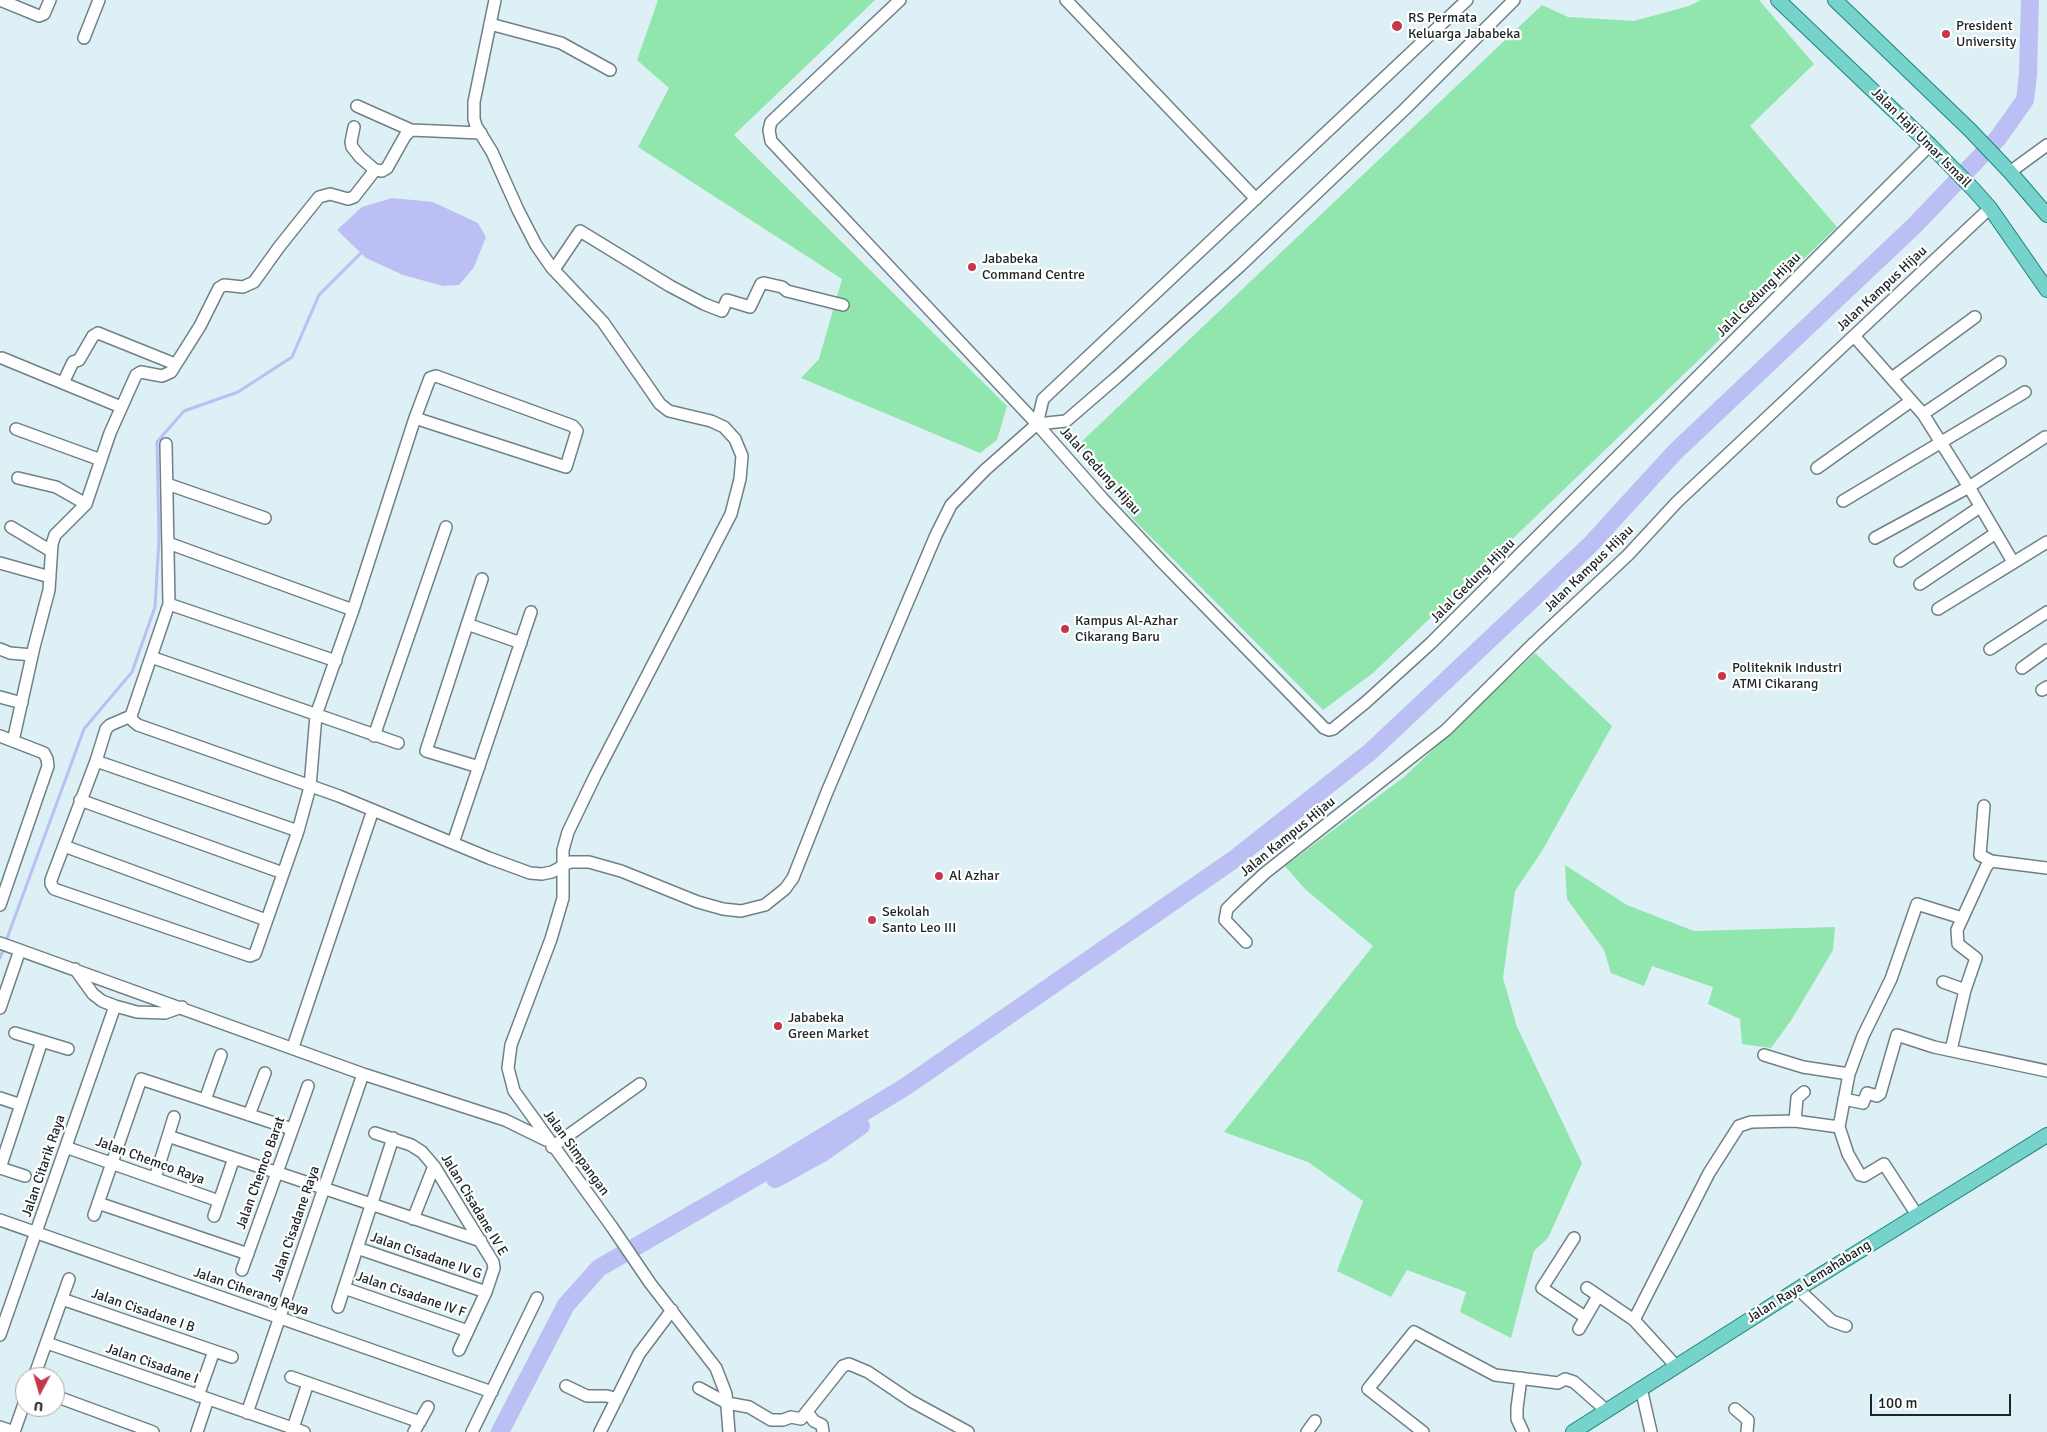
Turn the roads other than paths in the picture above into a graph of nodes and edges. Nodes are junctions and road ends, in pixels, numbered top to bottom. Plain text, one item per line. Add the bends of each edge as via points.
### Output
1 (2, 0) edge
2 (50, 0) edge
3 (99, 0) edge
4 (495, 0) edge
5 (900, 0) edge
6 (1066, 0) edge
7 (1467, 0) edge
8 (1514, 0) edge
9 (1778, 0) edge
10 (1835, 0) edge
11 (490, 24) junction
12 (84, 38) dead end
13 (610, 70) dead end
14 (357, 106) dead end
15 (354, 127) dead end
16 (411, 130) junction
17 (481, 133) junction
18 (2047, 145) edge
19 (1933, 148) junction
20 (2007, 168) junction
21 (375, 170) junction
22 (1256, 199) junction
23 (1990, 208) junction
24 (2047, 215) edge
25 (552, 268) junction
26 (2047, 290) edge
27 (843, 305) dead end
28 (1975, 318) dead end
29 (1854, 336) junction
30 (2, 358) dead end
31 (2000, 362) dead end
32 (175, 364) junction
33 (1892, 378) junction
34 (63, 383) junction
35 (2025, 392) dead end
36 (1911, 402) junction
37 (120, 407) junction
38 (1923, 414) junction
39 (415, 418) junction
40 (1037, 424) junction
41 (16, 429) dead end
42 (2045, 437) dead end
43 (1940, 443) junction
44 (166, 444) dead end
45 (101, 460) junction
46 (1817, 468) dead end
47 (18, 478) dead end
48 (167, 484) junction
49 (1969, 486) junction
50 (1843, 501) dead end
51 (86, 504) junction
52 (1980, 507) junction
53 (265, 518) dead end
54 (11, 527) dead end
55 (446, 527) dead end
56 (1996, 533) junction
57 (1875, 538) dead end
58 (168, 542) junction
59 (2047, 542) edge
60 (51, 551) junction
61 (1900, 562) dead end
62 (2013, 562) junction
63 (0, 563) edge
64 (50, 577) junction
65 (482, 579) dead end
66 (1920, 584) dead end
67 (170, 604) junction
68 (1938, 609) dead end
69 (354, 610) junction
70 (531, 612) dead end
71 (2047, 612) edge
72 (467, 624) junction
73 (521, 643) junction
74 (0, 649) edge
75 (1990, 649) dead end
76 (2047, 650) edge
77 (32, 655) junction
78 (151, 657) junction
79 (336, 660) junction
80 (2022, 668) dead end
81 (0, 697) edge
82 (22, 704) junction
83 (316, 715) junction
84 (131, 716) junction
85 (374, 736) junction
86 (4, 740) edge
87 (398, 743) dead end
88 (96, 761) junction
89 (479, 767) junction
90 (310, 787) junction
91 (80, 800) junction
92 (1984, 806) dead end
93 (373, 810) junction
94 (298, 831) junction
95 (453, 843) junction
96 (64, 846) junction
97 (1991, 861) junction
98 (563, 865) junction
99 (2047, 868) edge
100 (283, 873) junction
101 (0, 906) edge
102 (1962, 918) junction
103 (266, 920) junction
104 (1246, 942) dead end
105 (12, 950) edge
106 (75, 968) junction
107 (1943, 982) dead end
108 (1965, 990) junction
109 (115, 1006) junction
110 (0, 1008) edge
111 (182, 1008) junction
112 (15, 1033) dead end
113 (42, 1041) junction
114 (293, 1047) junction
115 (68, 1049) dead end
116 (1951, 1050) junction
117 (221, 1055) dead end
118 (1764, 1055) dead end
119 (2047, 1071) edge
120 (265, 1073) dead end
121 (363, 1074) junction
122 (1849, 1074) junction
123 (640, 1084) dead end
124 (308, 1086) dead end
125 (1804, 1092) dead end
126 (0, 1098) edge
127 (1844, 1099) junction
128 (206, 1100) junction
129 (21, 1105) junction
130 (250, 1115) junction
131 (174, 1117) dead end
132 (1795, 1121) junction
133 (1840, 1127) junction
134 (292, 1130) junction
135 (375, 1133) dead end
136 (168, 1136) junction
137 (2047, 1136) edge
138 (394, 1138) junction
139 (550, 1144) junction
140 (72, 1149) dead end
141 (234, 1158) junction
142 (112, 1163) junction
143 (434, 1166) junction
144 (0, 1168) edge
145 (277, 1173) junction
146 (25, 1176) dead end
147 (155, 1178) junction
148 (324, 1189) junction
149 (219, 1201) junction
150 (98, 1203) junction
151 (371, 1205) junction
152 (94, 1215) dead end
153 (1917, 1215) junction
154 (214, 1216) dead end
155 (412, 1219) junction
156 (0, 1220) edge
157 (36, 1233) junction
158 (1574, 1238) dead end
159 (480, 1241) junction
160 (357, 1248) junction
161 (248, 1254) junction
162 (242, 1270) dead end
163 (69, 1279) dead end
164 (344, 1288) junction
165 (1587, 1288) dead end
166 (1798, 1289) junction
167 (486, 1292) junction
168 (1598, 1296) junction
169 (537, 1298) dead end
170 (62, 1299) junction
171 (338, 1307) dead end
172 (672, 1310) junction
173 (1585, 1317) junction
174 (280, 1318) junction
175 (1634, 1320) junction
176 (1846, 1326) dead end
177 (1579, 1329) dead end
178 (468, 1331) junction
179 (0, 1336) edge
180 (47, 1343) junction
181 (459, 1350) dead end
182 (214, 1351) junction
183 (232, 1357) dead end
184 (1676, 1366) junction
185 (38, 1367) edge
186 (292, 1377) dead end
187 (1521, 1378) junction
188 (308, 1383) junction
189 (566, 1386) dead end
190 (700, 1388) dead end
191 (1641, 1388) junction
192 (492, 1392) junction
193 (203, 1397) junction
194 (617, 1399) junction
195 (65, 1400) edge
196 (727, 1404) junction
197 (428, 1407) dead end
198 (1735, 1408) dead end
199 (1607, 1411) junction
200 (247, 1412) junction
201 (807, 1412) junction
202 (19, 1417) edge
203 (1314, 1421) dead end
204 (0, 1427) edge
205 (417, 1427) edge
206 (278, 1428) edge
207 (299, 1430) edge
208 (14, 1432) edge
209 (153, 1432) edge
210 (197, 1432) edge
211 (472, 1432) edge
212 (600, 1432) edge
213 (729, 1432) edge
214 (823, 1432) edge
215 (968, 1432) edge
216 (1306, 1432) edge
217 (1423, 1432) edge
218 (1523, 1432) edge
219 (1573, 1432) edge
220 (1650, 1432) edge
221 (1747, 1432) edge

1 - 2 street via 39,16 44,14
3 - 12 street
4 - 11 street, Jalan Simpangan
5 - 40 street via 771,122 769,135
6 - 22 street
7 - 22 street
8 - 40 street via 1268,239 1117,377 1066,421
9 - 19 main road, Jalan Haji Umar Ismail
10 - 20 main road
11 - 13 street via 561,43
11 - 17 street, Jalan Simpangan via 473,111
14 - 16 street
15 - 21 street via 352,147
16 - 17 street
16 - 21 street via 387,168
17 - 25 street, Jalan Simpangan via 522,218
18 - 20 street
19 - 23 main road, Jalan Haji Umar Ismail
19 - 40 street, Jalal Gedung Hijau via 1432,643 1331,730 1324,728 1163,563
20 - 24 main road
21 - 32 street via 354,197 348,199 330,194 319,198 254,282 244,287 224,285 220,288
22 - 40 street via 1043,400
23 - 26 main road, Jalan Haji Umar Ismail
23 - 29 street, Jalan Kampus Hijau
25 - 27 street via 580,231 670,286 722,311 727,300 750,307 764,283
25 - 98 street, Jalan Simpangan via 603,322 660,404 670,411 719,424 735,439 742,456 732,514 568,832
28 - 33 street
29 - 33 street
29 - 104 street, Jalan Kampus Hijau via 1678,502 1628,555 1446,730 1238,898 1227,909 1226,920
30 - 34 street
31 - 38 street
32 - 34 street via 98,333 79,360 73,362
32 - 37 street via 167,375 138,374
33 - 36 street
34 - 37 street
35 - 43 street
36 - 38 street
36 - 46 street
37 - 45 street
38 - 43 street
39 - 39 street via 566,467 577,431 573,426 436,376 430,378
39 - 69 street
40 - 98 street via 985,470 946,514 793,878 785,889 754,909 732,910 698,902 604,865 580,862
41 - 45 street
42 - 49 street
43 - 49 street
43 - 50 street
44 - 48 street
45 - 51 street
47 - 51 street via 56,486
48 - 53 street
48 - 58 street
49 - 52 street
49 - 57 street
51 - 60 street via 55,534
52 - 56 street
52 - 61 street
54 - 60 street
55 - 85 street
56 - 62 street
56 - 66 street
58 - 67 street
58 - 69 street
59 - 62 street
60 - 64 street
62 - 68 street
63 - 64 street
64 - 77 street
65 - 72 street
67 - 78 street
67 - 79 street
69 - 79 street
70 - 73 street
71 - 75 street
72 - 73 street
72 - 89 street via 426,751
73 - 89 street
74 - 77 street
76 - 80 street
77 - 82 street
78 - 83 street
78 - 84 street
79 - 83 street
81 - 82 street
82 - 86 street
83 - 85 street
83 - 90 street
84 - 88 street via 106,729
84 - 90 street via 138,725
85 - 87 street
86 - 101 street via 44,753 48,766
88 - 91 street
88 - 94 street
89 - 95 street
90 - 93 street
90 - 94 street
91 - 96 street
91 - 100 street
92 - 97 street via 1980,854
93 - 95 street
93 - 114 street
94 - 100 street
95 - 98 street via 530,873 552,872
96 - 103 street
96 - 103 street via 51,880 54,890 250,956 255,954
97 - 99 street
97 - 102 street
98 - 139 street, Jalan Simpangan via 564,884 552,939 511,1045 508,1068 514,1091
100 - 103 street
102 - 108 street via 1957,930 1958,944 1976,958
102 - 122 street via 1918,904 1891,979 1863,1036
105 - 106 street
105 - 110 street
106 - 109 street via 93,994
106 - 111 street
107 - 108 street
108 - 116 street
109 - 111 street via 137,1012 165,1013
109 - 157 street, Jalan Citarik Raya
111 - 114 street
112 - 113 street
113 - 115 street
113 - 129 street
114 - 121 street
116 - 119 street
116 - 127 street via 1897,1034 1880,1094 1867,1093 1863,1103
117 - 128 street
118 - 122 street via 1803,1067
120 - 130 street
121 - 139 street via 505,1120
121 - 148 street, Jalan Cisadane Raya
122 - 127 street
123 - 139 street
124 - 134 street, Jalan Chemco Barat
125 - 132 street via 1797,1098
126 - 129 street
127 - 133 street
128 - 130 street
128 - 142 street via 141,1079
129 - 144 street
130 - 134 street
131 - 136 street
132 - 133 street
132 - 175 street via 1752,1122 1738,1126
133 - 153 street via 1848,1154 1860,1175 1864,1176 1884,1164
134 - 145 street, Jalan Chemco Barat
135 - 138 street, Jalan Cisadane IV E
136 - 141 street
136 - 147 street
137 - 153 main road, Jalan Raya Lemahabang
138 - 143 street, Jalan Cisadane IV E via 416,1147
138 - 151 street
139 - 172 street, Jalan Simpangan
140 - 142 street, Jalan Chemco Raya
141 - 145 street
141 - 149 street
142 - 147 street, Jalan Chemco Raya
142 - 150 street
143 - 155 street
143 - 159 street, Jalan Cisadane IV E
144 - 146 street
145 - 148 street
145 - 161 street, Jalan Chemco Barat
147 - 149 street, Jalan Chemco Raya
148 - 151 street
148 - 174 street, Jalan Cisadane Raya
149 - 154 street
150 - 152 street
150 - 161 street
151 - 155 street
151 - 160 street
153 - 166 main road, Jalan Raya Lemahabang
155 - 159 street
156 - 157 street, Jalan Ciherang Raya
157 - 174 street, Jalan Ciherang Raya
157 - 179 street, Jalan Citarik Raya
158 - 173 street via 1542,1288
159 - 167 street, Jalan Cisadane IV E via 494,1265
160 - 164 street
160 - 167 street, Jalan Cisadane IV G
161 - 162 street, Jalan Chemco Barat
163 - 170 street
164 - 171 street
164 - 178 street, Jalan Cisadane IV F
165 - 168 street
166 - 176 street via 1832,1321
166 - 184 main road, Jalan Raya Lemahabang
167 - 178 street, Jalan Cisadane IV E
168 - 173 street
168 - 175 street
169 - 192 street
170 - 180 street
170 - 182 street, Jalan Cisadane I B
172 - 194 street via 639,1354
172 - 196 street, Jalan Simpangan via 716,1368 722,1379
173 - 177 street
174 - 192 street, Jalan Ciherang Raya
174 - 200 street, Jalan Cisadane Raya
175 - 184 street
178 - 181 street, Jalan Cisadane IV E
180 - 185 street
180 - 193 street, Jalan Cisadane I
182 - 183 street, Jalan Cisadane I B
182 - 193 street
184 - 191 main road, Jalan Raya Lemahabang
186 - 188 street
187 - 199 street via 1574,1382
187 - 217 street via 1495,1375 1414,1332 1368,1389
187 - 218 street via 1517,1419
188 - 205 street
188 - 207 street
189 - 194 street via 587,1396
190 - 196 street
191 - 199 main road, Jalan Raya Lemahabang
191 - 220 street
192 - 211 street
193 - 200 street, Jalan Cisadane I
193 - 210 street
194 - 212 street
195 - 209 street
196 - 201 street via 749,1408 778,1421 791,1417 801,1419
196 - 213 street, Jalan Simpangan
197 - 205 street
198 - 221 street via 1748,1420
199 - 219 main road, Jalan Raya Lemahabang
200 - 206 street, Jalan Cisadane I
201 - 214 street via 822,1425
201 - 215 street via 843,1366 849,1364
202 - 208 street
203 - 216 street
204 - 208 street
206 - 207 street, Jalan Cisadane I

